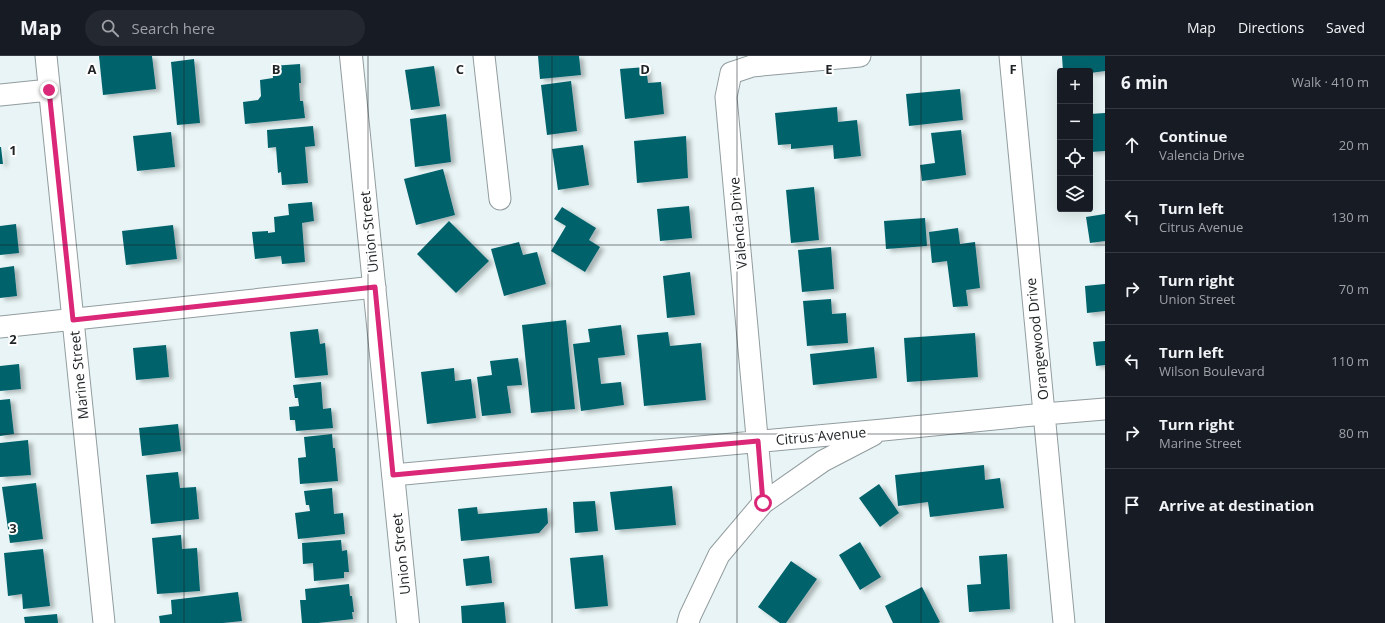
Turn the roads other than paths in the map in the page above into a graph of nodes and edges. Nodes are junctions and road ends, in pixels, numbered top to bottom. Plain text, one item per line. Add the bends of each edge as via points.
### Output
1 (46, 56) edge
2 (352, 56) edge
3 (484, 56) edge
4 (860, 56) edge
5 (1010, 56) edge
6 (49, 90) junction
7 (0, 95) edge
8 (500, 199) dead end
9 (375, 287) junction
10 (73, 320) junction
11 (0, 327) edge
12 (1105, 409) edge
13 (1044, 414) junction
14 (883, 430) junction
15 (758, 441) junction
16 (393, 475) junction
17 (763, 503) junction
18 (104, 623) edge
19 (408, 623) edge
20 (688, 623) edge
21 (1064, 623) edge

1 - 6 street, Marine Street
2 - 9 street, Union Street
3 - 8 street
4 - 15 street, Valencia Drive via 752,66 731,73 726,97
5 - 13 street, Orangewood Drive
6 - 7 street
6 - 10 street, Marine Street
9 - 10 street
9 - 16 street, Union Street
10 - 11 street
10 - 18 street, Marine Street
12 - 13 street, Citrus Avenue
13 - 14 street, Citrus Avenue
13 - 21 street, Orangewood Drive
14 - 15 street, Citrus Avenue
14 - 17 street via 823,461
15 - 16 street, Citrus Avenue
15 - 17 street, Valencia Drive
16 - 19 street, Union Street
17 - 20 street via 719,555

